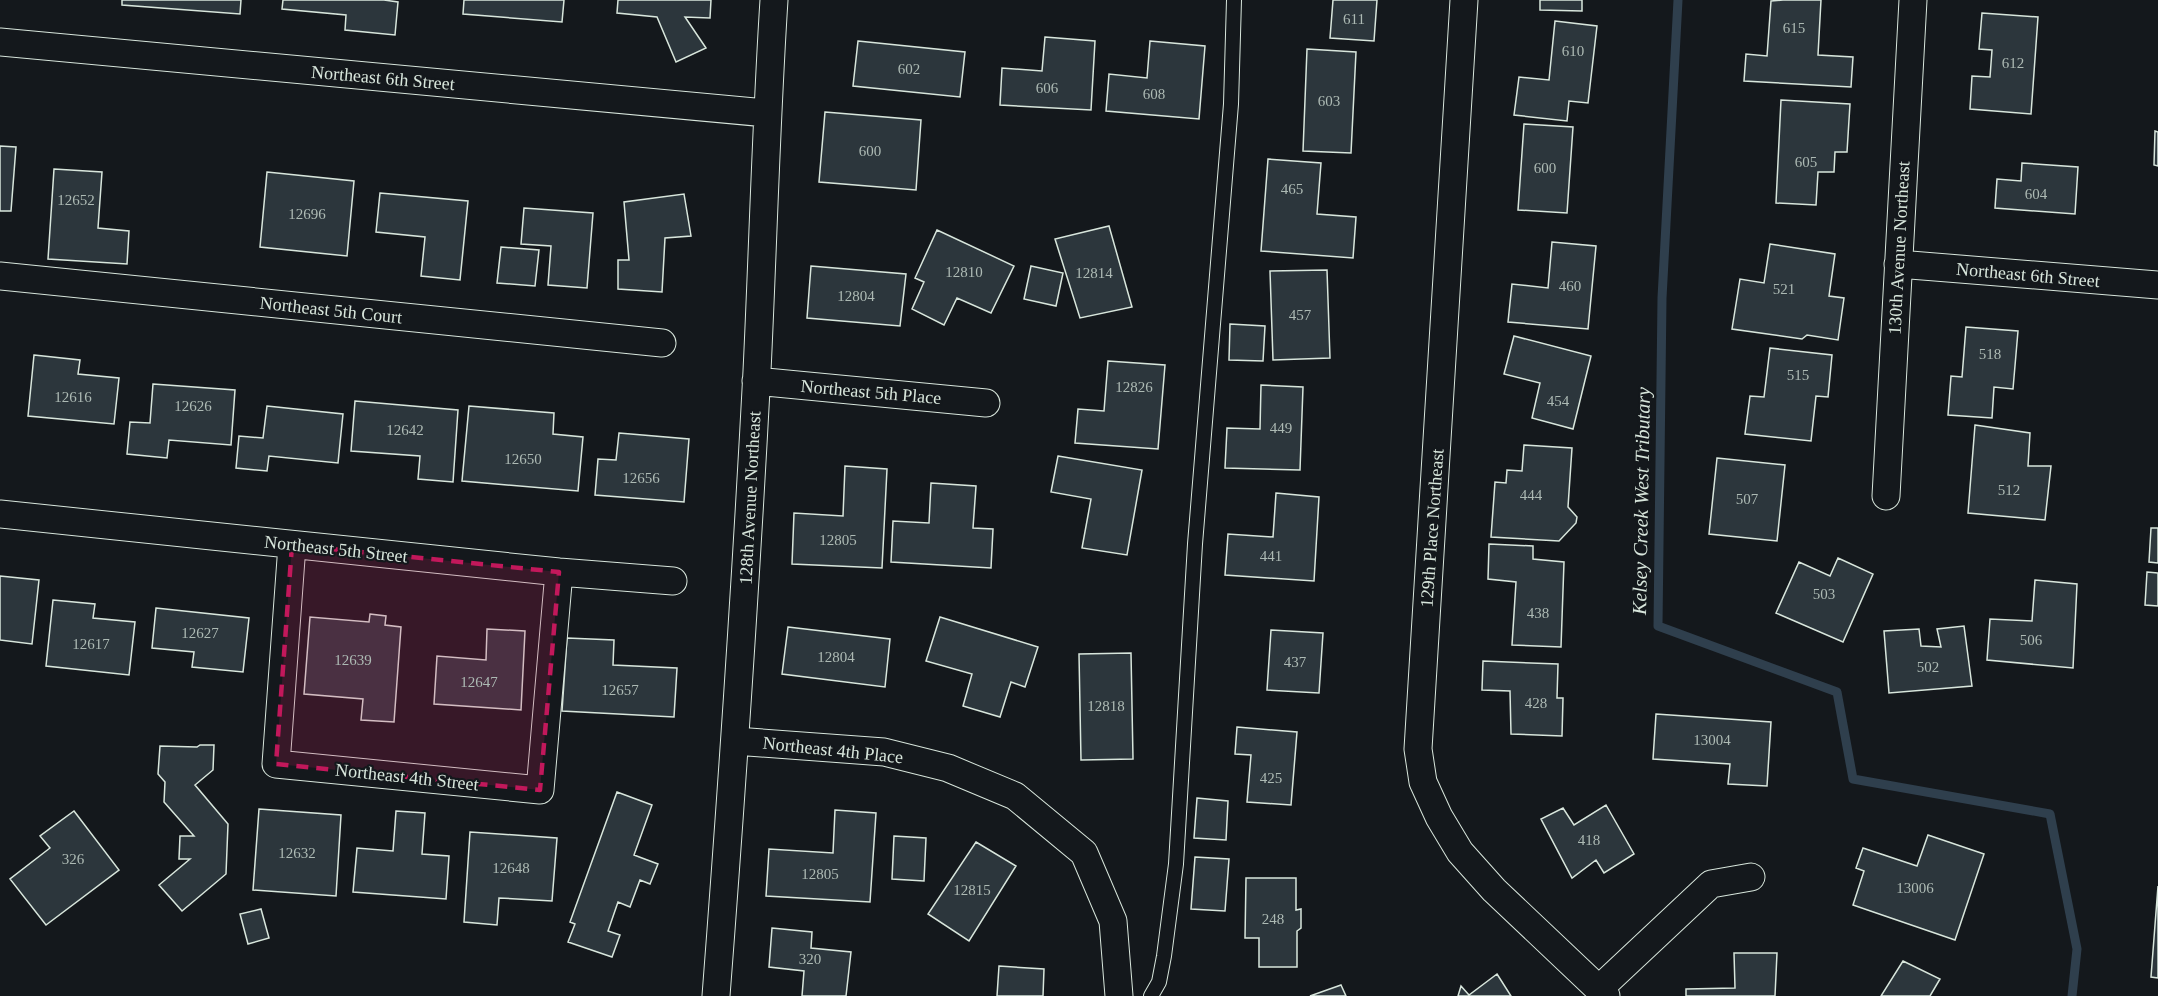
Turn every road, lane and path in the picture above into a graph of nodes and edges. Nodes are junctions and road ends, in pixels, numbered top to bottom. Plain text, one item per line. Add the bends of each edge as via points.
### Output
1 (774, 0) edge
2 (1234, 0) edge
3 (1464, 0) edge
4 (1913, 0) edge
5 (0, 42) edge
6 (766, 113) junction
7 (1898, 264) junction
8 (0, 276) edge
9 (2158, 285) edge
10 (662, 343) dead end
11 (756, 381) junction
12 (986, 403) dead end
13 (1886, 496) dead end
14 (0, 514) edge
15 (292, 545) junction
16 (559, 572) junction
17 (673, 581) dead end
18 (735, 741) junction
19 (1751, 877) dead end
20 (1603, 992) edge
21 (716, 996) edge
22 (1119, 996) edge
23 (1151, 996) edge

1 - 6 street, 128th Avenue Northeast
2 - 23 lane via 1231,104 1195,544 1176,864 1164,956 1159,982
3 - 20 street, 129th Place Northeast via 1418,749 1423,782 1460,852 1494,890
4 - 7 street, 130th Avenue Northeast
5 - 6 street, Northeast 6th Street
6 - 11 street, 128th Avenue Northeast
7 - 9 street, Northeast 6th Street
7 - 13 street, 130th Avenue Northeast
8 - 10 street, Northeast 5th Court
11 - 12 street, Northeast 5th Place
11 - 18 street, 128th Avenue Northeast
14 - 15 street, Northeast 5th Street
15 - 16 street, Northeast 5th Street
15 - 16 street, Northeast 4th Street via 276,764 540,790
16 - 17 street, Northeast 5th Street
18 - 21 street, 128th Avenue Northeast
18 - 22 street, Northeast 4th Place via 884,752 948,768 1015,796 1084,853 1113,921
19 - 20 street via 1711,884

